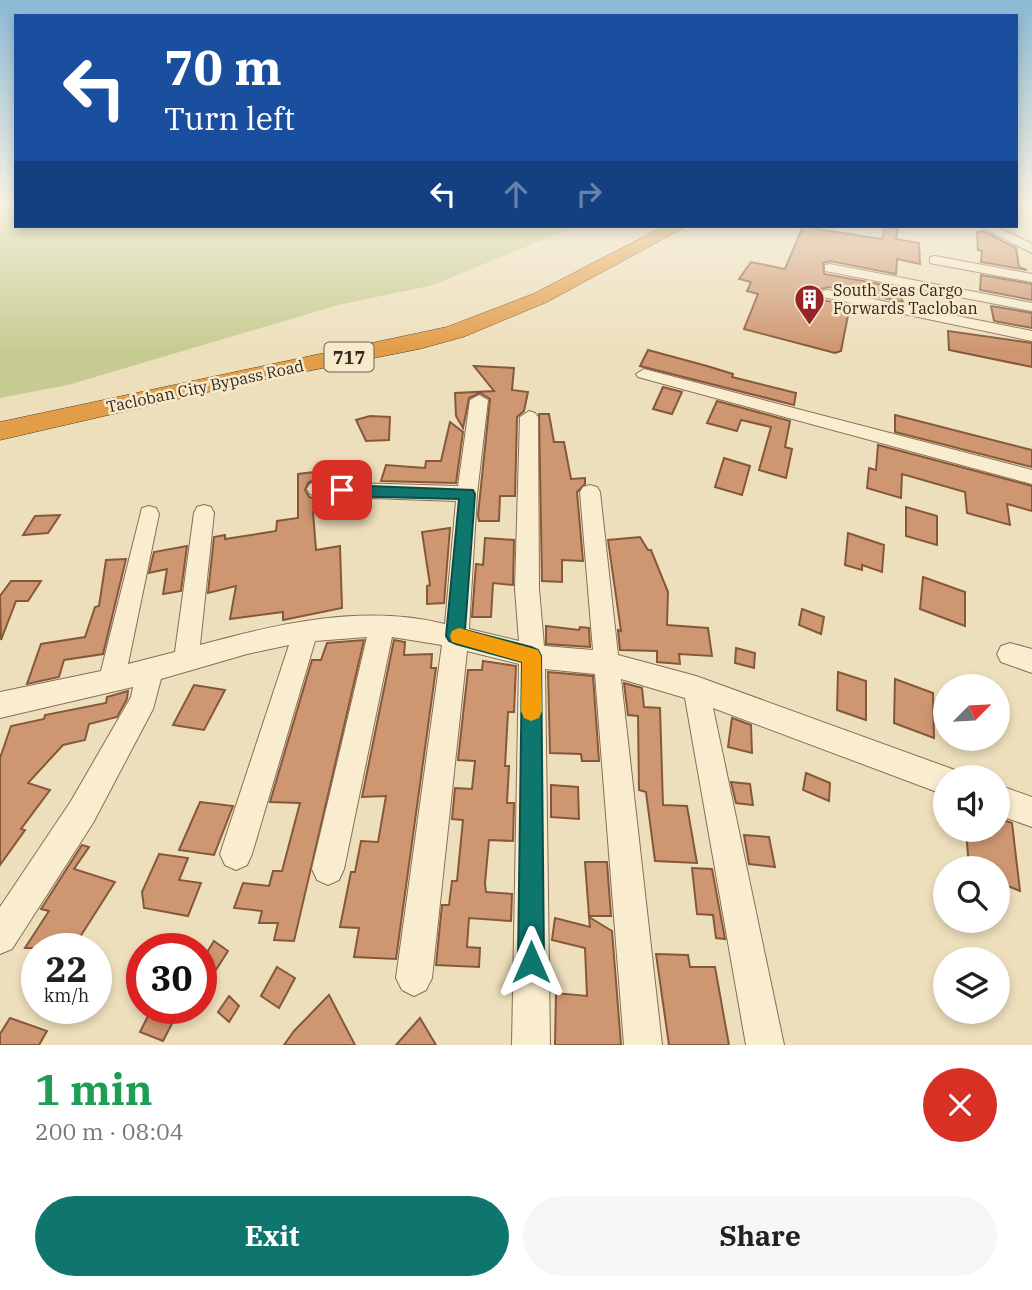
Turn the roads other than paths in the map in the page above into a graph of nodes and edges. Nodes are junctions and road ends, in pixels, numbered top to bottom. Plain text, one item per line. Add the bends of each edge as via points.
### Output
1 (629, 252) edge
2 (935, 260) dead end
3 (831, 268) dead end
4 (1032, 278) edge
5 (828, 294) dead end
6 (1032, 307) edge
7 (1032, 336) edge
8 (644, 374) dead end
9 (479, 400) dead end
10 (529, 417) dead end
11 (0, 431) edge
12 (1032, 477) edge
13 (317, 489) dead end
14 (590, 492) dead end
15 (467, 494) junction
16 (204, 513) dead end
17 (149, 514) dead end
18 (382, 625) junction
19 (306, 631) junction
20 (456, 636) junction
21 (531, 656) junction
22 (186, 661) junction
23 (605, 663) junction
24 (149, 671) junction
25 (112, 681) junction
26 (696, 688) junction
27 (0, 705) edge
28 (933, 776) edge
29 (1010, 804) edge
30 (1032, 812) edge
31 (236, 854) dead end
32 (328, 869) dead end
33 (5, 918) edge
34 (414, 978) dead end
35 (531, 1045) edge
36 (643, 1045) edge
37 (765, 1045) edge

1 - 11 highway, Tacloban City Bypass Road / 717 via 540,298 443,335
2 - 4 street
3 - 6 street
5 - 7 street
8 - 12 street
9 - 15 street
10 - 21 street
13 - 15 street
14 - 23 street
15 - 20 street
16 - 22 street
17 - 25 street
18 - 19 street
18 - 20 street
18 - 32 street
19 - 22 street
19 - 31 street
20 - 21 street
20 - 34 street
21 - 23 street
21 - 35 street
22 - 24 street
23 - 26 street
23 - 36 street
24 - 25 street
24 - 33 street via 144,700 82,812
25 - 27 street
26 - 28 street
26 - 37 street
29 - 30 street

